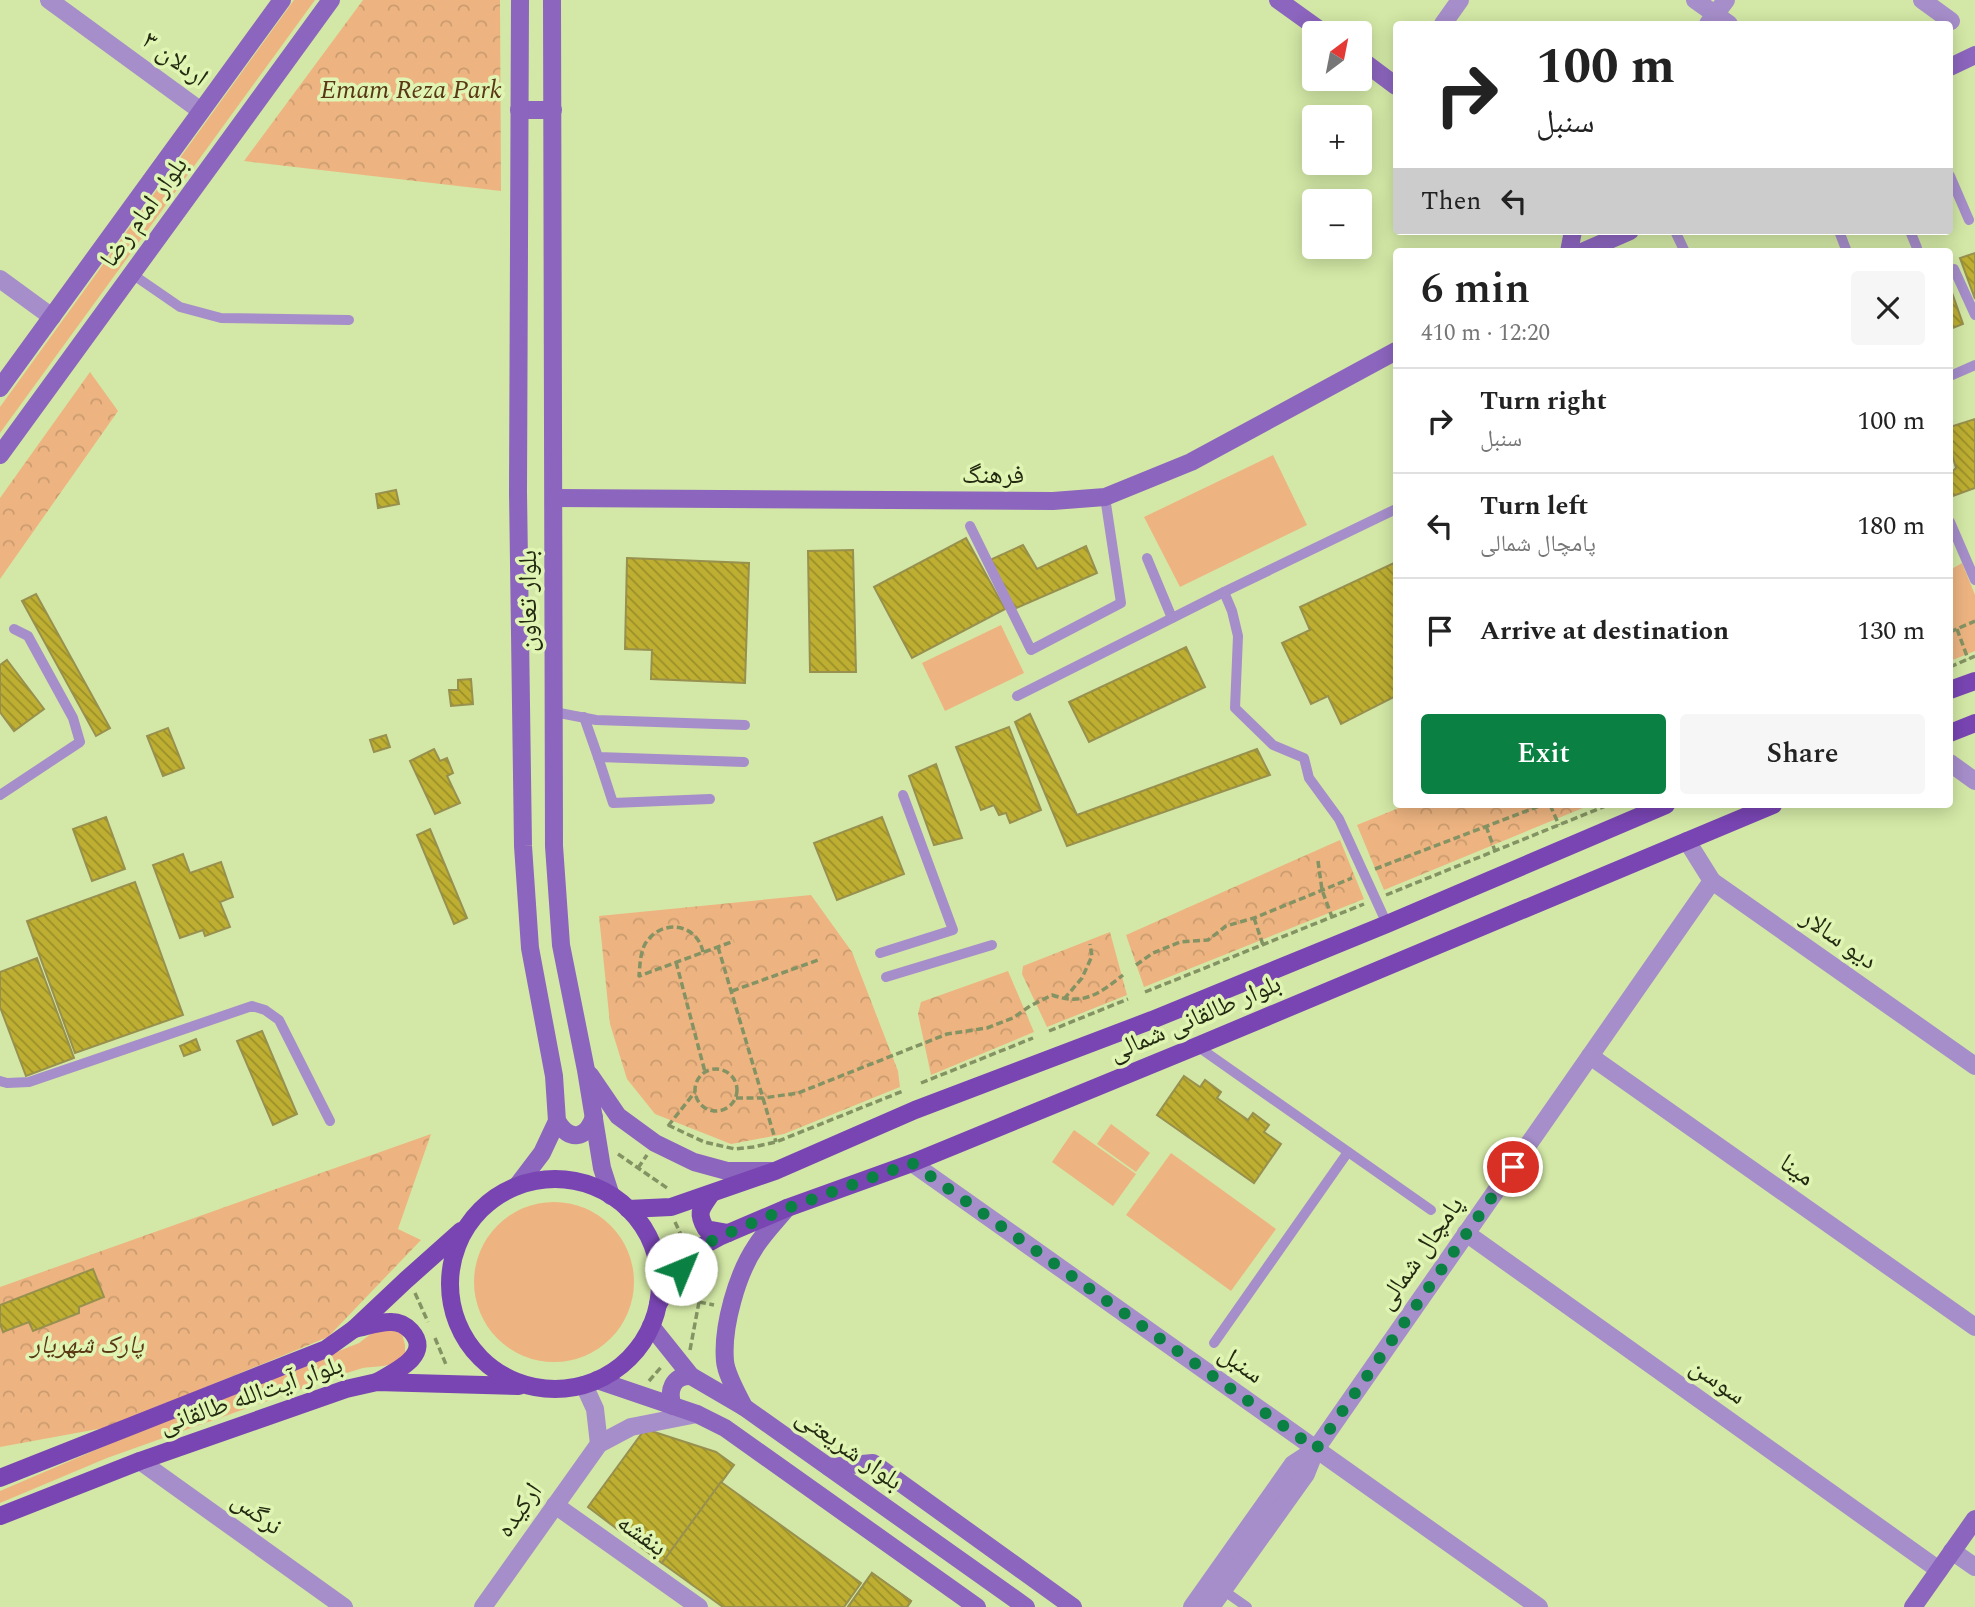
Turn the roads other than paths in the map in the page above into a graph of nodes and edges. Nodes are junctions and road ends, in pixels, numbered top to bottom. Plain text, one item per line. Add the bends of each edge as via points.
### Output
1 (49, 0) edge
2 (282, 0) edge
3 (331, 0) edge
4 (520, 0) edge
5 (552, 0) edge
6 (1278, 0) edge
7 (1461, 0) edge
8 (1695, 0) edge
9 (1922, 0) edge
10 (1720, 16) edge
11 (1307, 21) edge
12 (1445, 21) edge
13 (1951, 21) dead end
14 (1975, 55) edge
15 (1953, 66) edge
16 (1372, 68) edge
17 (1393, 84) edge
18 (519, 110) junction
19 (553, 110) junction
20 (201, 111) junction
21 (1953, 183) edge
22 (1969, 220) dead end
23 (1604, 235) edge
24 (1912, 235) edge
25 (1587, 248) edge
26 (1917, 248) dead end
27 (1954, 269) dead end
28 (132, 274) junction
29 (0, 279) edge
30 (1975, 314) edge
31 (52, 317) junction
32 (349, 320) dead end
33 (1393, 353) edge
34 (1975, 365) edge
35 (1953, 375) edge
36 (0, 388) edge
37 (0, 456) edge
38 (1105, 497) junction
39 (554, 498) junction
40 (1393, 510) edge
41 (970, 526) dead end
42 (1953, 529) edge
43 (1147, 558) dead end
44 (1975, 580) edge
45 (1224, 592) junction
46 (1172, 618) junction
47 (14, 629) dead end
48 (1975, 681) edge
49 (1953, 689) edge
50 (1017, 696) dead end
51 (554, 712) junction
52 (584, 718) junction
53 (1975, 723) edge
54 (745, 725) dead end
55 (1953, 732) edge
56 (598, 757) junction
57 (744, 762) dead end
58 (1953, 765) edge
59 (1975, 781) edge
60 (0, 794) edge
61 (903, 796) dead end
62 (710, 799) dead end
63 (1766, 808) edge
64 (1647, 809) edge
65 (1687, 841) junction
66 (1712, 881) junction
67 (1387, 924) junction
68 (992, 945) dead end
69 (880, 953) dead end
70 (886, 977) dead end
71 (1197, 1046) junction
72 (1590, 1056) junction
73 (1975, 1066) edge
74 (586, 1070) junction
75 (0, 1080) edge
76 (594, 1117) junction
77 (330, 1121) dead end
78 (557, 1121) junction
79 (1348, 1152) junction
80 (912, 1163) junction
81 (775, 1171) junction
82 (517, 1186) junction
83 (711, 1194) junction
84 (611, 1196) junction
85 (788, 1208) junction
86 (628, 1209) junction
87 (1431, 1210) dead end
88 (466, 1227) junction
89 (728, 1233) junction
90 (1466, 1233) junction
91 (658, 1304) junction
92 (651, 1326) junction
93 (1975, 1327) edge
94 (354, 1329) junction
95 (1214, 1343) dead end
96 (691, 1376) junction
97 (377, 1382) junction
98 (591, 1382) junction
99 (531, 1386) junction
100 (673, 1406) junction
101 (744, 1407) junction
102 (697, 1414) junction
103 (599, 1444) junction
104 (1316, 1449) junction
105 (141, 1461) junction
106 (829, 1467) junction
107 (4, 1475) edge
108 (555, 1505) junction
109 (0, 1516) edge
110 (1975, 1519) edge
111 (1952, 1551) junction
112 (1975, 1567) edge
113 (1939, 1570) junction
114 (1217, 1586) junction
115 (344, 1607) edge
116 (483, 1607) edge
117 (699, 1607) edge
118 (977, 1607) edge
119 (1026, 1607) edge
120 (1073, 1607) edge
121 (1192, 1607) edge
122 (1211, 1607) edge
123 (1247, 1607) edge
124 (1539, 1607) edge
125 (1913, 1607) edge

1 - 20 street, اردلان ۳
2 - 20 main road, بلوار امام رضا
3 - 28 main road, بلوار امام رضا
4 - 18 main road, بلوار تعاون
5 - 19 main road, بلوار تعاون
6 - 11 main road
7 - 12 street
8 - 10 street
9 - 13 street
14 - 15 main road
16 - 17 main road
18 - 19 main road
18 - 78 main road, بلوار تعاون via 523,846 530,948 554,1076
19 - 39 main road, بلوار تعاون
20 - 31 main road, بلوار امام رضا
21 - 22 lane
23 - 25 main road
24 - 26 lane
27 - 30 lane
28 - 32 lane via 180,307 221,318
28 - 37 main road, بلوار امام رضا
29 - 31 street
31 - 36 main road, بلوار امام رضا
33 - 38 main road, فرهنگ via 1191,462
34 - 35 lane
38 - 39 main road, فرهنگ via 1053,501
38 - 41 lane via 1121,603 1031,650
39 - 51 main road, بلوار تعاون
40 - 45 lane
42 - 44 lane
43 - 46 lane
45 - 46 lane
45 - 67 lane via 1238,636 1235,708 1273,745 1304,758 1309,778 1339,819
46 - 50 lane
47 - 60 lane via 28,636 73,718 80,742
48 - 49 main road
51 - 52 lane
51 - 74 main road, بلوار تعاون via 554,846 561,945
52 - 54 lane
52 - 56 lane
53 - 55 main road
56 - 57 lane
56 - 62 lane via 613,803
58 - 59 street
61 - 69 lane via 953,930
63 - 65 main road, بلوار طالقانی شمالی
64 - 67 main road, بلوار طالقانی شمالی
65 - 66 street, دیو سالار
65 - 71 main road, بلوار طالقانی شمالی
66 - 72 street, پامچال شمالی
66 - 73 street, دیو سالار
67 - 81 main road, بلوار طالقانی شمالی via 915,1110
68 - 70 lane
71 - 79 lane
71 - 80 main road, بلوار طالقانی شمالی
72 - 90 street, پامچال شمالی
72 - 93 street, مینا
74 - 76 main road, بلوار تعاون
74 - 81 main road via 618,1116 655,1143 694,1162 727,1171
75 - 77 lane via 29,1082 251,1006 279,1020
76 - 78 main road via 590,1129 579,1135 563,1130
76 - 84 main road, بلوار تعاون
78 - 82 main road, بلوار تعاون via 542,1153
79 - 87 lane
79 - 95 lane
80 - 85 main road, بلوار طالقانی شمالی
80 - 104 street, سنبل
81 - 83 main road, بلوار طالقانی شمالی
82 - 84 main road via 565,1180
82 - 88 main road via 497,1196
83 - 86 main road, بلوار طالقانی شمالی via 671,1207
83 - 89 main road via 700,1219 706,1229
84 - 86 main road
85 - 89 main road, بلوار طالقانی شمالی
85 - 101 main road via 755,1247 727,1327 725,1363
86 - 91 main road via 654,1253 660,1283
88 - 94 main road, بلوار آیت‌الله طالقانی
88 - 99 main road via 454,1252 450,1280 460,1327 481,1359 504,1376
89 - 91 main road, بلوار طالقانی شمالی via 693,1251
90 - 104 street, پامچال شمالی
90 - 113 street, سوسن
91 - 92 main road
92 - 96 main road, بلوار شریعتی
92 - 98 main road via 638,1349 619,1367
94 - 97 main road via 390,1321 415,1336 414,1357
94 - 107 main road, بلوار آیت‌الله طالقانی via 326,1349
96 - 100 main road via 682,1376 673,1384
96 - 101 main road, بلوار شریعتی
97 - 99 main road, بلوار آیت‌الله طالقانی
97 - 105 main road, بلوار آیت‌الله طالقانی
98 - 99 main road via 558,1389
98 - 100 main road, بلوار شریعتی
98 - 103 street
100 - 102 main road, بلوار شریعتی
101 - 106 main road, بلوار شریعتی
102 - 103 street, ارکیده via 631,1427
102 - 118 main road, بلوار شریعتی via 725,1428
103 - 108 street, ارکیده
104 - 114 street, پامچال شمالی via 1293,1464
104 - 124 street, سنبل
105 - 109 main road, بلوار آیت‌الله طالقانی
105 - 115 street, نرگس
106 - 119 main road, بلوار شریعتی
106 - 120 main road via 873,1463
108 - 116 street, ارکیده
108 - 117 street, بنفشه
110 - 111 main road
111 - 112 street
111 - 113 main road
113 - 125 main road
114 - 121 street, پامچال شمالی
114 - 122 street, پامچال شمالی
114 - 123 lane

